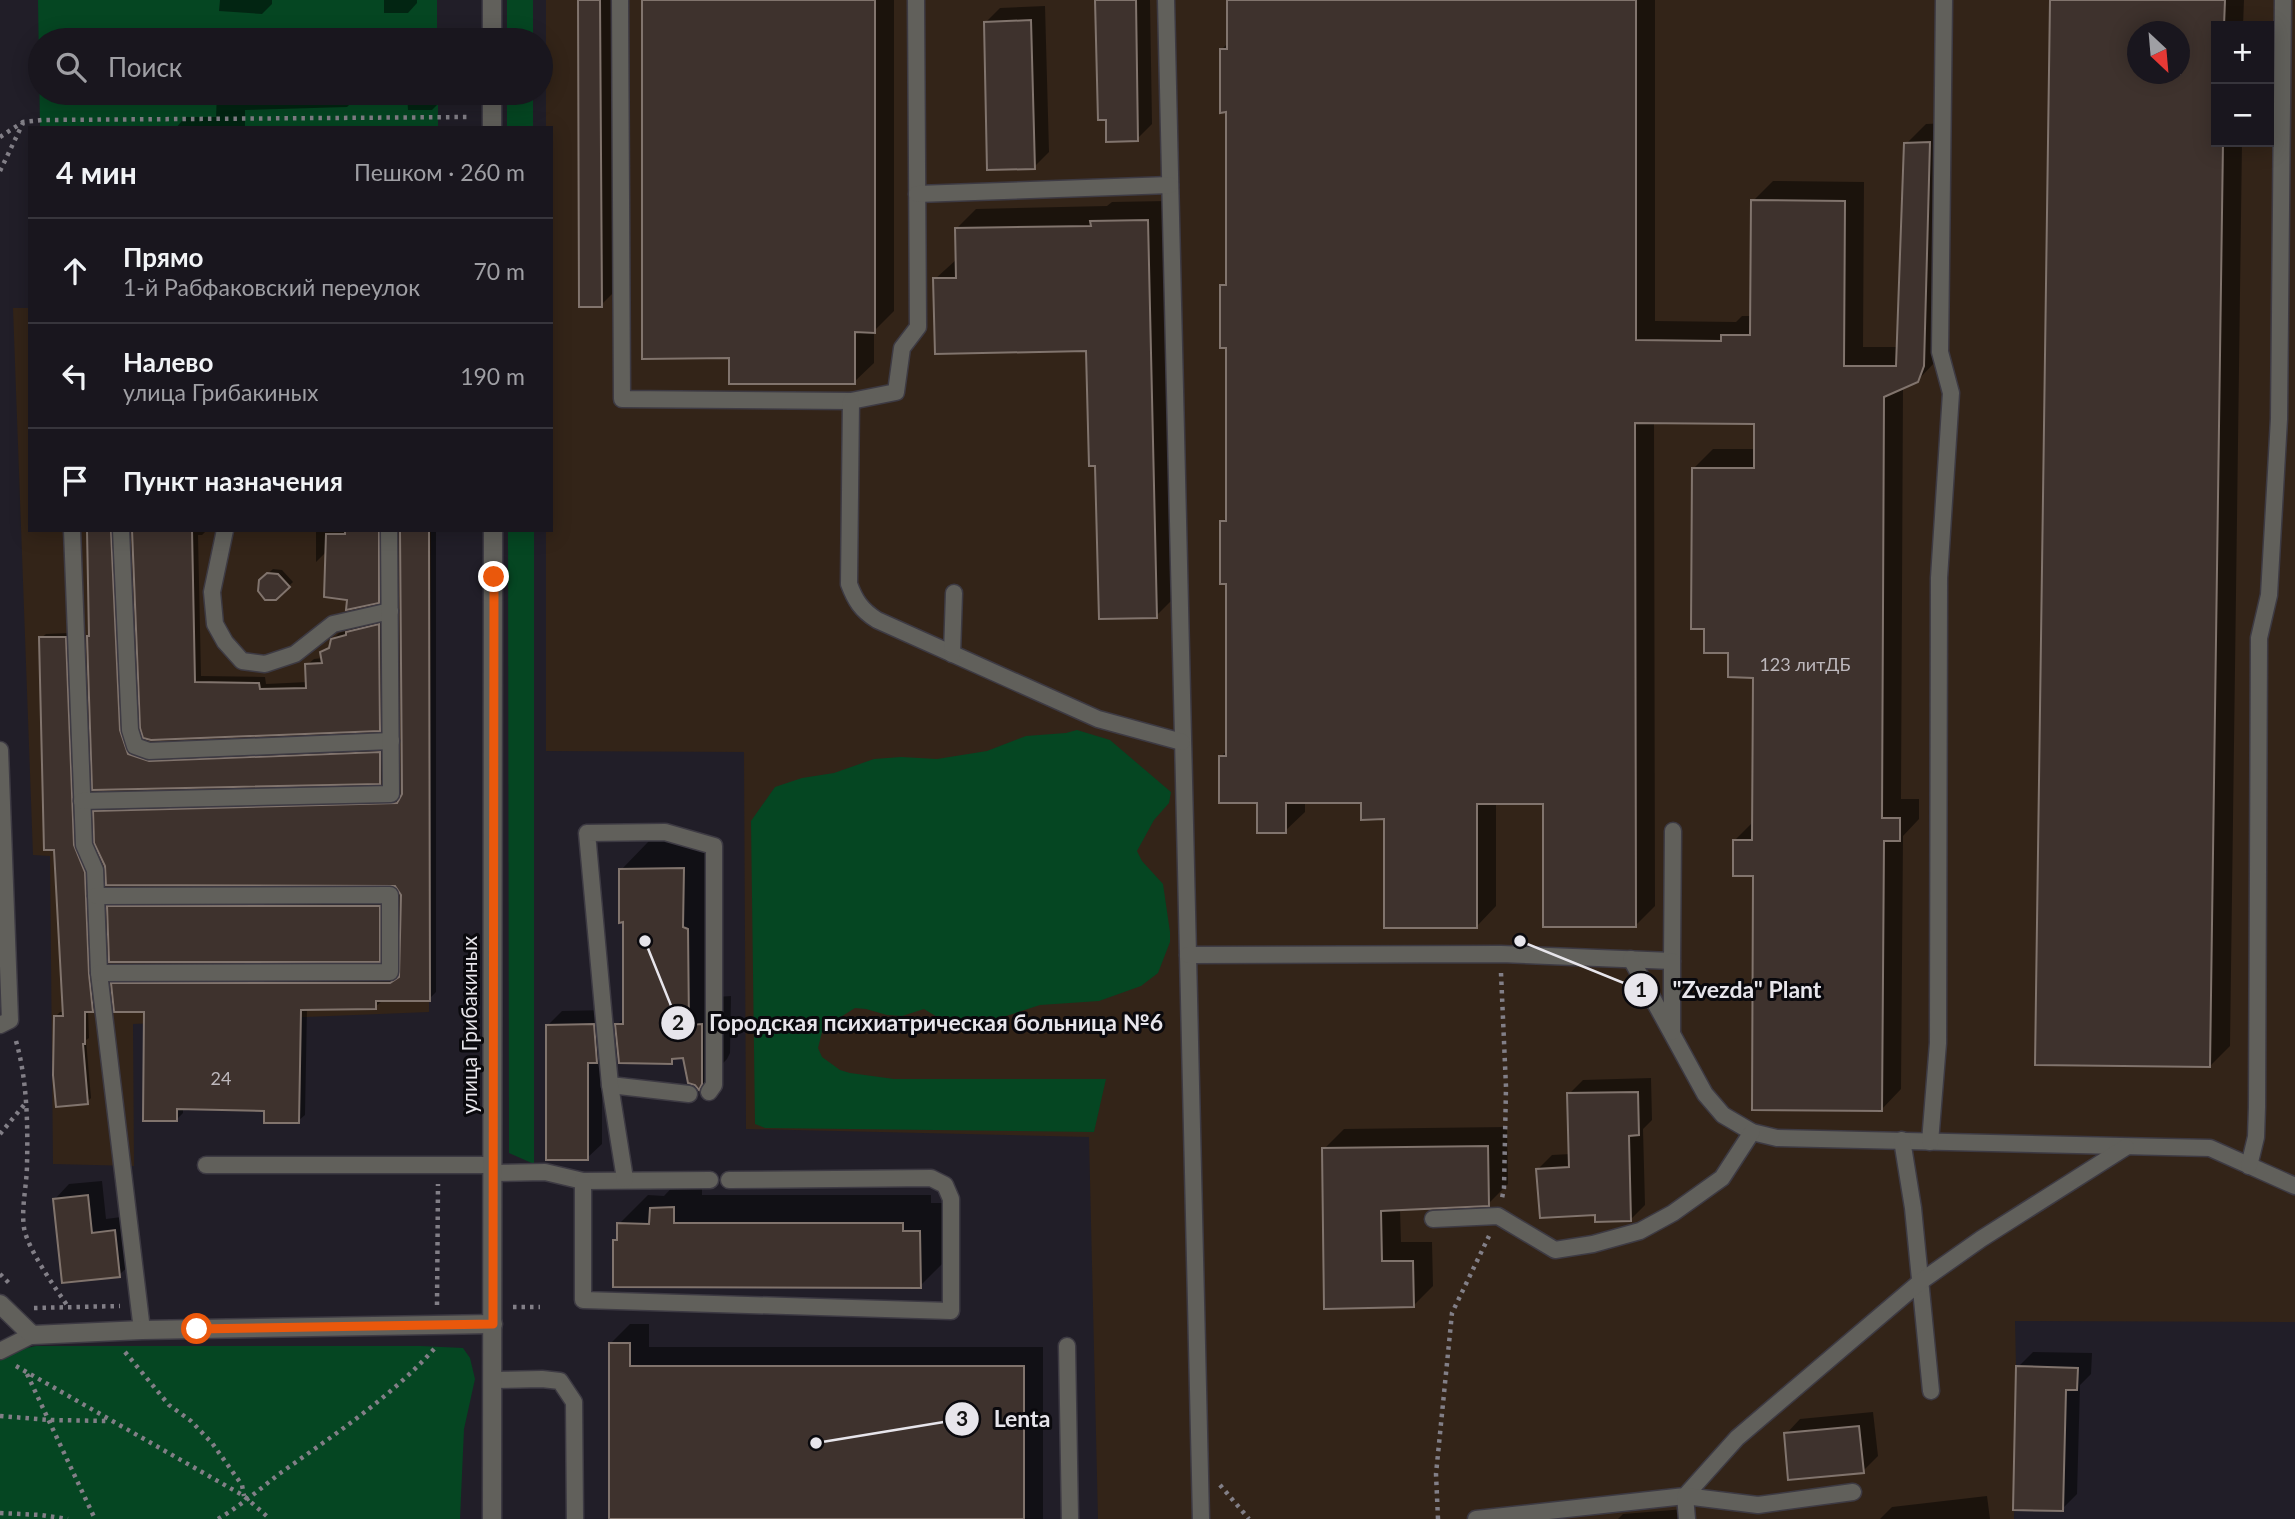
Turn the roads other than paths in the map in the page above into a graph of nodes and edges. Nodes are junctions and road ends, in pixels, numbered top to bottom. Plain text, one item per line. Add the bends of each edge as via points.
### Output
1 (492, 0) edge
2 (620, 0) edge
3 (916, 0) edge
4 (1166, 0) edge
5 (1944, 0) edge
6 (2283, 0) edge
7 (492, 28) edge
8 (1170, 185) junction
9 (917, 194) junction
10 (851, 401) junction
11 (72, 532) edge
12 (121, 532) edge
13 (225, 532) edge
14 (389, 532) edge
15 (493, 532) edge
16 (954, 593) dead end
17 (390, 611) junction
18 (952, 654) junction
19 (391, 741) junction
20 (1182, 742) junction
21 (0, 750) edge
22 (82, 801) junction
23 (1673, 831) dead end
24 (96, 896) junction
25 (1188, 955) junction
26 (1631, 959) junction
27 (1672, 961) junction
28 (99, 973) junction
29 (5, 1022) edge
30 (1672, 1033) junction
31 (610, 1085) junction
32 (709, 1092) dead end
33 (689, 1094) dead end
34 (1752, 1132) junction
35 (1902, 1140) junction
36 (1930, 1142) junction
37 (2126, 1147) junction
38 (206, 1165) dead end
39 (2249, 1166) junction
40 (493, 1169) junction
41 (625, 1179) junction
42 (710, 1180) dead end
43 (729, 1180) dead end
44 (583, 1181) junction
45 (2295, 1186) edge
46 (1433, 1219) dead end
47 (1920, 1282) junction
48 (0, 1304) edge
49 (493, 1324) junction
50 (142, 1329) junction
51 (32, 1335) junction
52 (1068, 1346) dead end
53 (4, 1356) edge
54 (492, 1380) junction
55 (1931, 1391) dead end
56 (1853, 1492) dead end
57 (1685, 1496) junction
58 (492, 1519) edge
59 (575, 1519) edge
60 (1070, 1519) edge
61 (1201, 1519) edge
62 (1476, 1519) edge
63 (1687, 1519) edge

1 - 7 street
2 - 10 lane via 622,399
3 - 9 lane
4 - 8 lane
5 - 36 lane via 1940,352 1951,393 1939,578 1938,1044
6 - 39 lane via 2279,419 2269,594 2259,638 2257,1107
8 - 9 lane
8 - 20 lane
9 - 10 lane via 918,327 902,348 896,393
10 - 18 lane via 848,547 854,598 877,620
11 - 22 lane
12 - 19 lane via 130,730 135,746 149,751
13 - 17 lane via 212,592 215,624 242,661 265,664 295,654 333,624
14 - 17 lane
15 - 40 street, улица Грибакиных
16 - 18 lane
17 - 19 lane
18 - 20 lane via 1098,719
19 - 22 lane via 391,794
20 - 25 lane
21 - 29 lane
22 - 24 lane via 84,845 95,870
23 - 27 lane
24 - 28 lane
24 - 28 lane via 390,895 390,972
25 - 26 lane via 1501,954
25 - 61 lane
26 - 27 lane
26 - 30 lane
27 - 30 lane
28 - 50 lane
30 - 34 lane via 1705,1094 1723,1115
31 - 32 lane via 587,833 665,832 714,846 714,1085
31 - 33 lane
31 - 41 lane
34 - 35 lane via 1777,1138
34 - 46 lane via 1722,1178 1673,1213 1640,1231 1593,1244 1555,1250 1498,1216
35 - 36 lane
35 - 47 lane
36 - 37 lane
37 - 39 lane via 2210,1148
37 - 47 lane
38 - 40 lane
39 - 45 lane
40 - 44 lane via 545,1172
40 - 49 street, улица Грибакиных
41 - 42 lane
41 - 44 lane
43 - 44 lane via 931,1178 945,1185 951,1199 951,1311 583,1300
47 - 55 lane
47 - 57 lane via 1737,1438
48 - 51 street
49 - 50 street
49 - 54 street, улица Грибакиных
50 - 51 street
51 - 53 lane
52 - 60 lane
54 - 58 street, улица Грибакиных
54 - 59 lane via 560,1381 568,1393 573,1402
56 - 57 lane via 1758,1505
57 - 62 lane
57 - 63 lane

